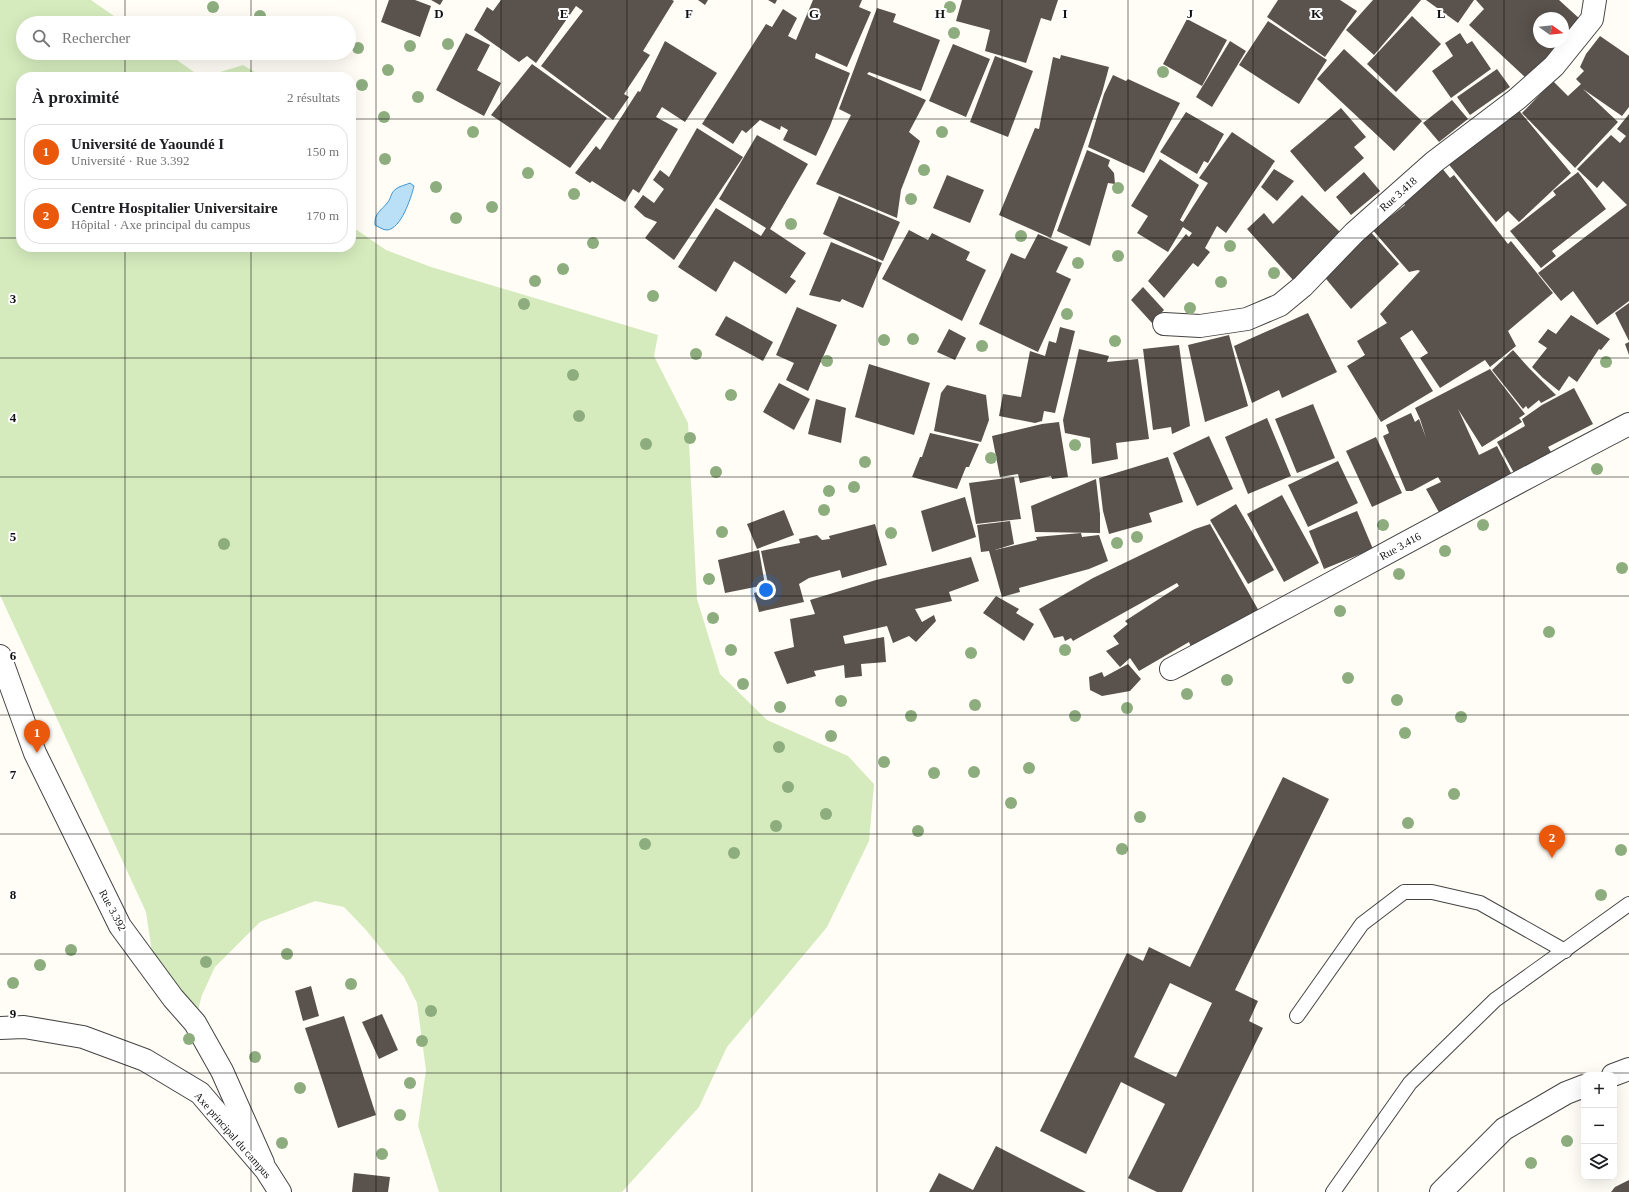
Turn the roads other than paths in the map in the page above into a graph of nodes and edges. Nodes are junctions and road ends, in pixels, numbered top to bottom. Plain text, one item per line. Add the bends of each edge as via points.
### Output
1 (1595, 0) edge
2 (1164, 324) dead end
3 (1629, 424) edge
4 (0, 656) edge
5 (1171, 669) dead end
6 (1629, 904) edge
7 (1565, 951) junction
8 (1297, 1016) dead end
9 (0, 1028) edge
10 (1629, 1069) edge
11 (1617, 1074) edge
12 (1581, 1087) edge
13 (266, 1170) junction
14 (280, 1192) edge
15 (1333, 1192) edge
16 (1441, 1192) edge

1 - 2 street, Rue 3.418 via 1592,19 1554,66 1517,99 1434,162 1354,233 1304,286 1280,305 1247,319 1200,326
3 - 5 street, Rue 3.416 via 1490,496
4 - 13 street, Rue 3.392 via 35,753 120,926 173,998 195,1023 222,1071
6 - 7 lane
7 - 8 lane via 1480,903 1432,892 1404,892 1362,924
7 - 15 lane via 1495,1000 1410,1083
9 - 13 street, Axe principal du campus via 24,1027 83,1038 146,1060 200,1093
10 - 11 street
12 - 16 street via 1566,1093 1504,1129
13 - 14 street, Axe principal du campus

